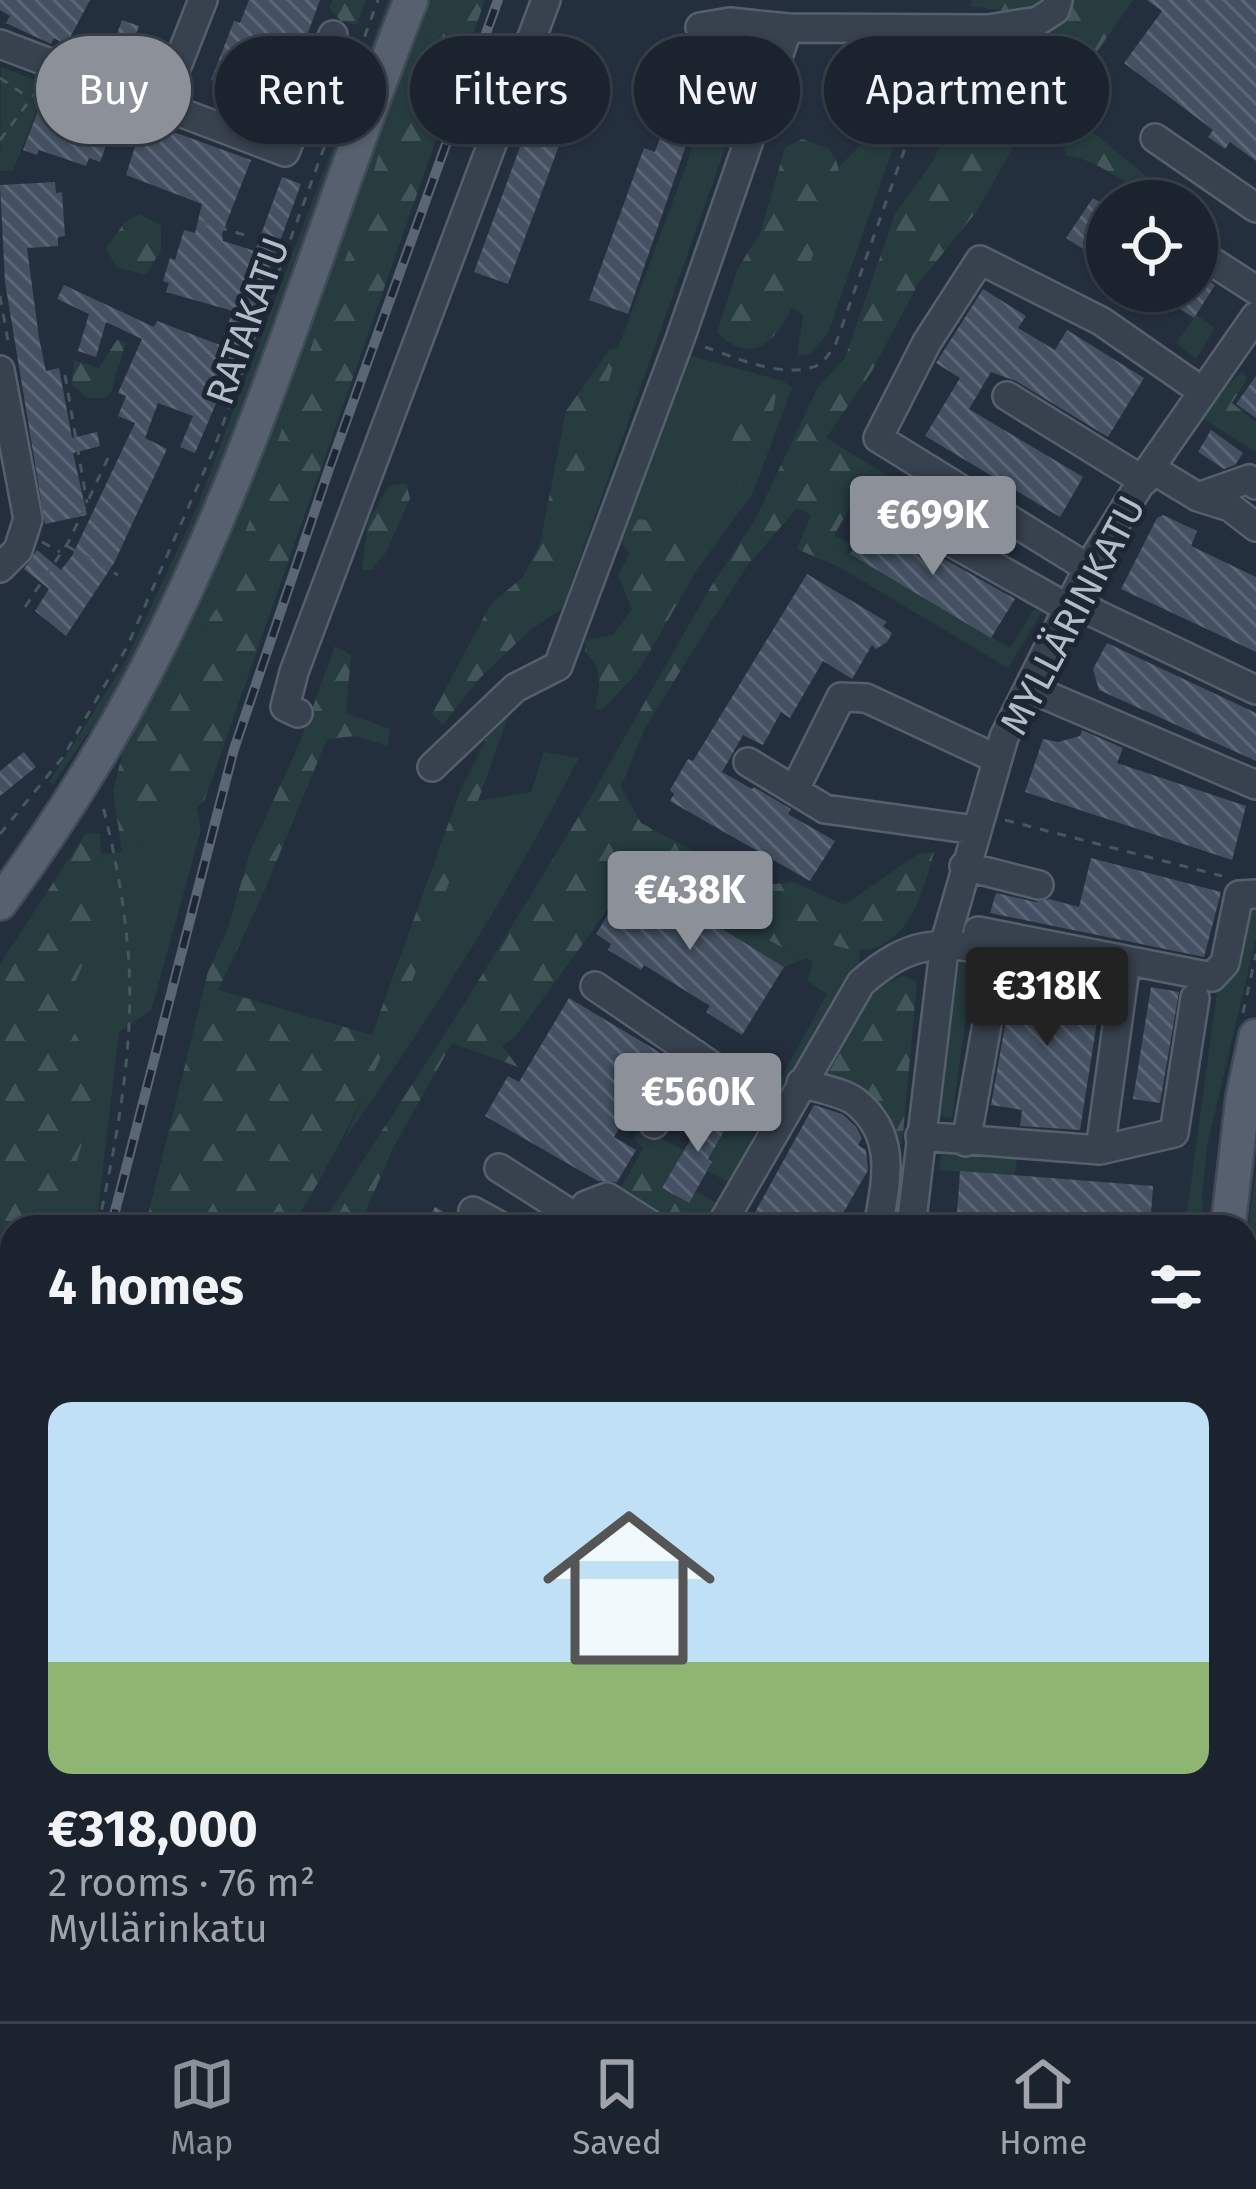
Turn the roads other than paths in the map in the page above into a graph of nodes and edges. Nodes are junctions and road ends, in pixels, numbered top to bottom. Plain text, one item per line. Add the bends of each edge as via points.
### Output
1 (203, 0) edge
2 (546, 0) edge
3 (1058, 0) edge
4 (402, 1) edge
5 (700, 27) dead end
6 (788, 28) junction
7 (189, 36) edge
8 (0, 44) edge
9 (36, 57) edge
10 (1155, 138) dead end
11 (265, 144) edge
12 (288, 144) edge
13 (1256, 208) edge
14 (1218, 266) edge
15 (1256, 290) edge
16 (1256, 316) edge
17 (0, 370) edge
18 (1203, 392) junction
19 (1007, 396) dead end
20 (1147, 474) junction
21 (1256, 485) edge
22 (866, 494) dead end
23 (1198, 497) junction
24 (1256, 526) edge
25 (0, 568) edge
26 (1088, 568) junction
27 (1068, 604) junction
28 (151, 661) junction
29 (1029, 688) junction
30 (1256, 690) edge
31 (298, 713) dead end
32 (997, 760) junction
33 (748, 762) dead end
34 (432, 767) dead end
35 (1256, 785) edge
36 (795, 789) junction
37 (978, 822) junction
38 (964, 866) junction
39 (0, 873) edge
40 (1039, 885) dead end
41 (1245, 887) edge
42 (0, 903) edge
43 (947, 934) junction
44 (1000, 951) junction
45 (595, 986) dead end
46 (1195, 998) dead end
47 (1256, 1036) edge
48 (695, 1054) junction
49 (802, 1082) junction
50 (786, 1110) junction
51 (653, 1124) dead end
52 (920, 1136) junction
53 (966, 1142) junction
54 (1100, 1150) junction
55 (499, 1168) dead end
56 (473, 1211) dead end
57 (480, 1215) edge
58 (565, 1215) edge
59 (580, 1215) edge
60 (635, 1215) edge
61 (727, 1215) edge
62 (880, 1215) edge
63 (912, 1215) edge
64 (1229, 1215) edge

1 - 7 street
2 - 31 street via 294,672 285,707
3 - 6 street via 1038,21 988,29
4 - 28 main road, RATAKATU via 241,459
5 - 6 street
6 - 34 street via 558,666 515,688
8 - 9 street
10 - 13 street
11 - 12 street via 285,152
14 - 15 street
16 - 18 street, MYLLÄRINKATU
17 - 25 street via 28,519 18,550
18 - 20 street, MYLLÄRINKATU
18 - 26 street via 1101,321 980,260 878,438
19 - 20 street
20 - 23 street
20 - 26 street, MYLLÄRINKATU
21 - 23 street via 1249,479
22 - 27 street
23 - 24 street
26 - 27 street, MYLLÄRINKATU
27 - 29 street, MYLLÄRINKATU
27 - 30 street
28 - 39 main road, RATAKATU
28 - 42 main road, RATAKATU
29 - 32 street, MYLLÄRINKATU
29 - 35 street
32 - 36 street via 866,698 841,697
32 - 37 street, MYLLÄRINKATU
33 - 36 street
36 - 37 street via 825,809
37 - 38 street, MYLLÄRINKATU
38 - 40 street
38 - 43 street, MYLLÄRINKATU
41 - 43 street via 1226,963 1212,976
43 - 44 street
43 - 49 street via 861,983
43 - 52 street, MYLLÄRINKATU
44 - 53 street
44 - 54 street via 1124,976
45 - 48 street
46 - 54 street via 1174,1133
47 - 64 main road
48 - 50 street
48 - 51 street
49 - 50 street
49 - 62 street via 855,1101 880,1136 889,1163
50 - 61 street
52 - 53 street
52 - 63 street, MYLLÄRINKATU
53 - 54 street
55 - 58 street
56 - 57 street
59 - 60 street via 607,1197

